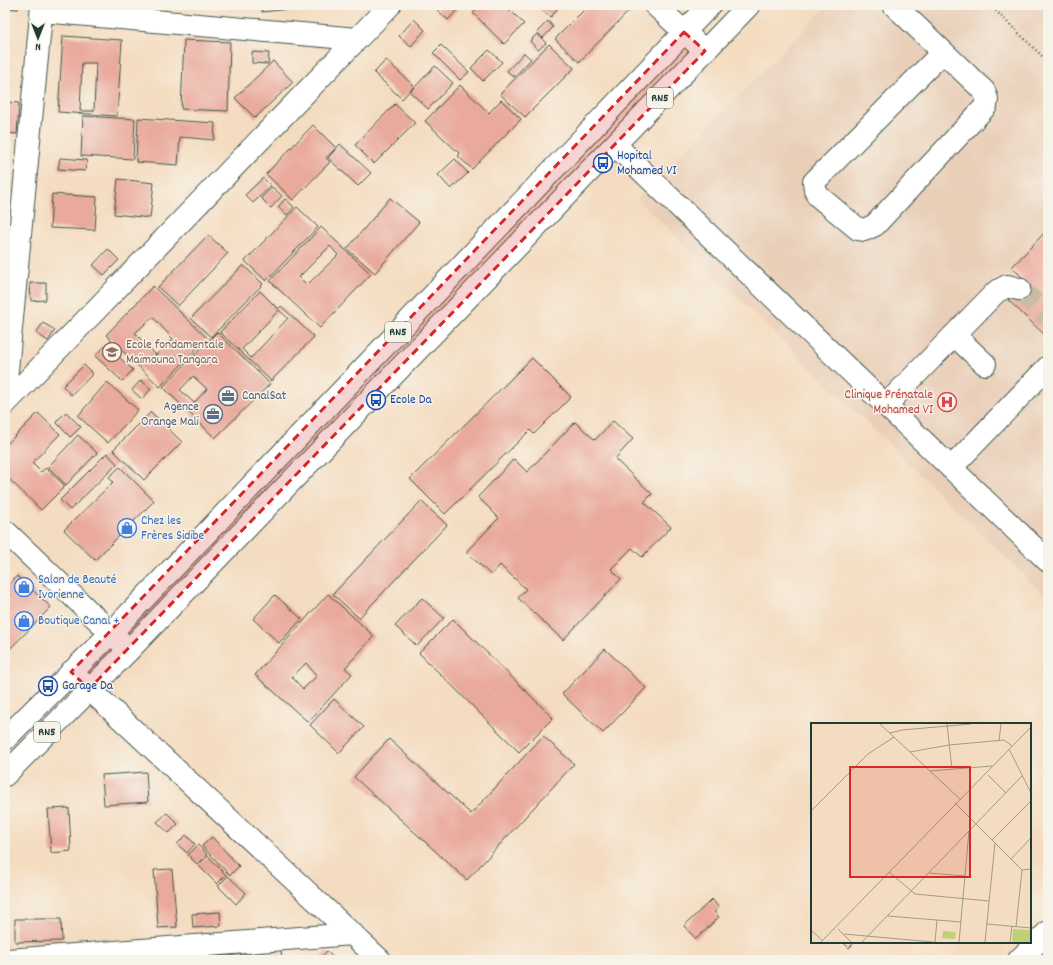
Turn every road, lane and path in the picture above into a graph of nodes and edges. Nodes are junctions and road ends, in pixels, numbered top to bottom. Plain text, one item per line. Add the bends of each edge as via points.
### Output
1 (390, 5) edge
2 (655, 5) edge
3 (710, 5) edge
4 (749, 5) edge
5 (894, 5) edge
6 (990, 5) edge
7 (42, 8) edge
8 (684, 32) junction
9 (357, 39) junction
10 (705, 51) junction
11 (943, 52) junction
12 (1048, 62) edge
13 (615, 145) junction
14 (1019, 289) tunnel mouth
15 (954, 335) junction
16 (985, 364) dead end
17 (1048, 367) edge
18 (5, 391) edge
19 (5, 404) edge
20 (886, 405) junction
21 (951, 468) junction
22 (5, 530) edge
23 (1048, 561) edge
24 (111, 633) junction
25 (129, 650) junction
26 (72, 672) junction
27 (90, 689) junction
28 (5, 739) edge
29 (5, 775) edge
30 (1048, 932) edge
31 (353, 934) junction
32 (162, 954) edge
33 (8, 960) edge
34 (380, 960) edge
35 (1019, 960) edge

1 - 9 main road
2 - 8 main road
3 - 8 main road, RN5
4 - 10 main road, RN5
5 - 11 main road
6 - 12 path
7 - 9 main road
7 - 18 main road
8 - 10 main road
8 - 24 main road, RN5
9 - 19 main road
10 - 13 main road, RN5
11 - 11 main road via 814,182 818,196 858,229 864,230 875,225 986,106 984,90
13 - 20 main road
13 - 25 main road, RN5
14 - 15 main road via 1007,286 996,292
15 - 16 main road
15 - 20 main road
17 - 21 main road
20 - 21 main road
21 - 23 main road
22 - 24 main road
24 - 25 main road
24 - 26 main road, RN5
25 - 27 main road, RN5
26 - 27 main road
26 - 28 main road, RN5
27 - 29 main road, RN5
27 - 31 main road
30 - 35 main road
31 - 32 main road
31 - 34 main road
32 - 33 main road

